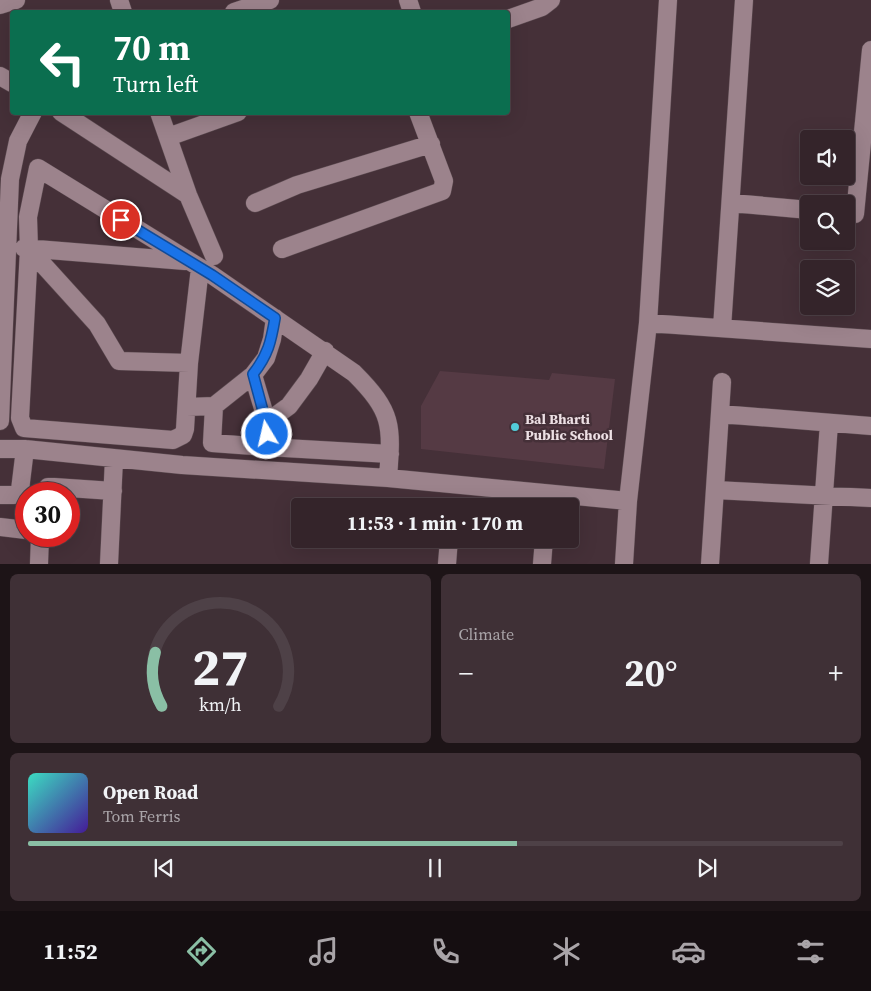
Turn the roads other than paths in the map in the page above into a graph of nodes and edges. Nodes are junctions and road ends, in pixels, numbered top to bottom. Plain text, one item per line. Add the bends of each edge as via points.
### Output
1 (270, 0) edge
2 (551, 0) edge
3 (668, 0) edge
4 (744, 0) edge
5 (240, 10) edge
6 (510, 18) edge
7 (871, 50) edge
8 (870, 81) edge
9 (31, 115) edge
10 (66, 115) edge
11 (160, 115) edge
12 (229, 115) edge
13 (419, 115) edge
14 (168, 136) junction
15 (431, 144) junction
16 (3, 177) edge
17 (188, 195) junction
18 (255, 202) dead end
19 (732, 203) junction
20 (800, 209) edge
21 (858, 214) edge
22 (8, 246) junction
23 (29, 248) junction
24 (282, 249) dead end
25 (214, 256) dead end
26 (194, 265) junction
27 (3, 277) edge
28 (275, 318) junction
29 (648, 323) junction
30 (722, 328) junction
31 (871, 340) edge
32 (325, 351) junction
33 (189, 363) junction
34 (253, 374) junction
35 (722, 382) dead end
36 (214, 406) junction
37 (188, 407) junction
38 (720, 414) junction
39 (0, 422) edge
40 (266, 422) junction
41 (830, 423) junction
42 (871, 426) edge
43 (178, 439) junction
44 (212, 443) junction
45 (267, 447) junction
46 (0, 449) edge
47 (25, 449) junction
48 (390, 454) junction
49 (114, 459) junction
50 (388, 478) junction
51 (80, 489) edge
52 (715, 490) junction
53 (113, 491) junction
54 (824, 494) junction
55 (0, 495) edge
56 (871, 498) edge
57 (628, 501) junction
58 (0, 527) edge
59 (15, 529) edge
60 (40, 547) edge
61 (449, 548) edge
62 (543, 548) edge
63 (450, 563) edge
64 (39, 564) edge
65 (109, 564) edge
66 (542, 564) edge
67 (624, 564) edge
68 (710, 564) edge
69 (819, 564) edge

1 - 5 street
2 - 6 street
3 - 29 street
4 - 19 street
7 - 8 street
8 - 21 street
9 - 16 street
10 - 17 street
11 - 14 street
12 - 14 street
13 - 15 street
14 - 17 street
15 - 18 street via 297,185
15 - 24 street via 444,181 442,191
16 - 22 street
17 - 25 street
19 - 20 street
19 - 30 street
22 - 23 street
22 - 27 street
23 - 26 street
23 - 26 street via 28,217 38,168
23 - 33 street via 102,330 119,361
23 - 43 street via 20,418 24,428
26 - 28 street
26 - 33 street
27 - 39 street
28 - 32 street
28 - 34 street via 266,358
29 - 30 street
29 - 57 street
30 - 31 street
32 - 40 street via 310,379 289,406
32 - 48 street via 354,373 381,405 389,419
33 - 37 street
34 - 36 street
34 - 40 street
35 - 38 street
36 - 37 street
36 - 44 street
37 - 43 street via 185,429
38 - 41 street
38 - 52 street
40 - 45 street
41 - 42 street
41 - 54 street
43 - 44 street
44 - 45 street
45 - 48 street
46 - 47 street
47 - 49 street
47 - 55 street via 20,490
48 - 50 street
49 - 50 street
49 - 53 street
50 - 57 street
51 - 53 street
52 - 54 street
52 - 68 street
53 - 65 street
54 - 56 street
54 - 69 street
57 - 67 street
58 - 59 street
60 - 64 street
61 - 63 street
62 - 66 street

